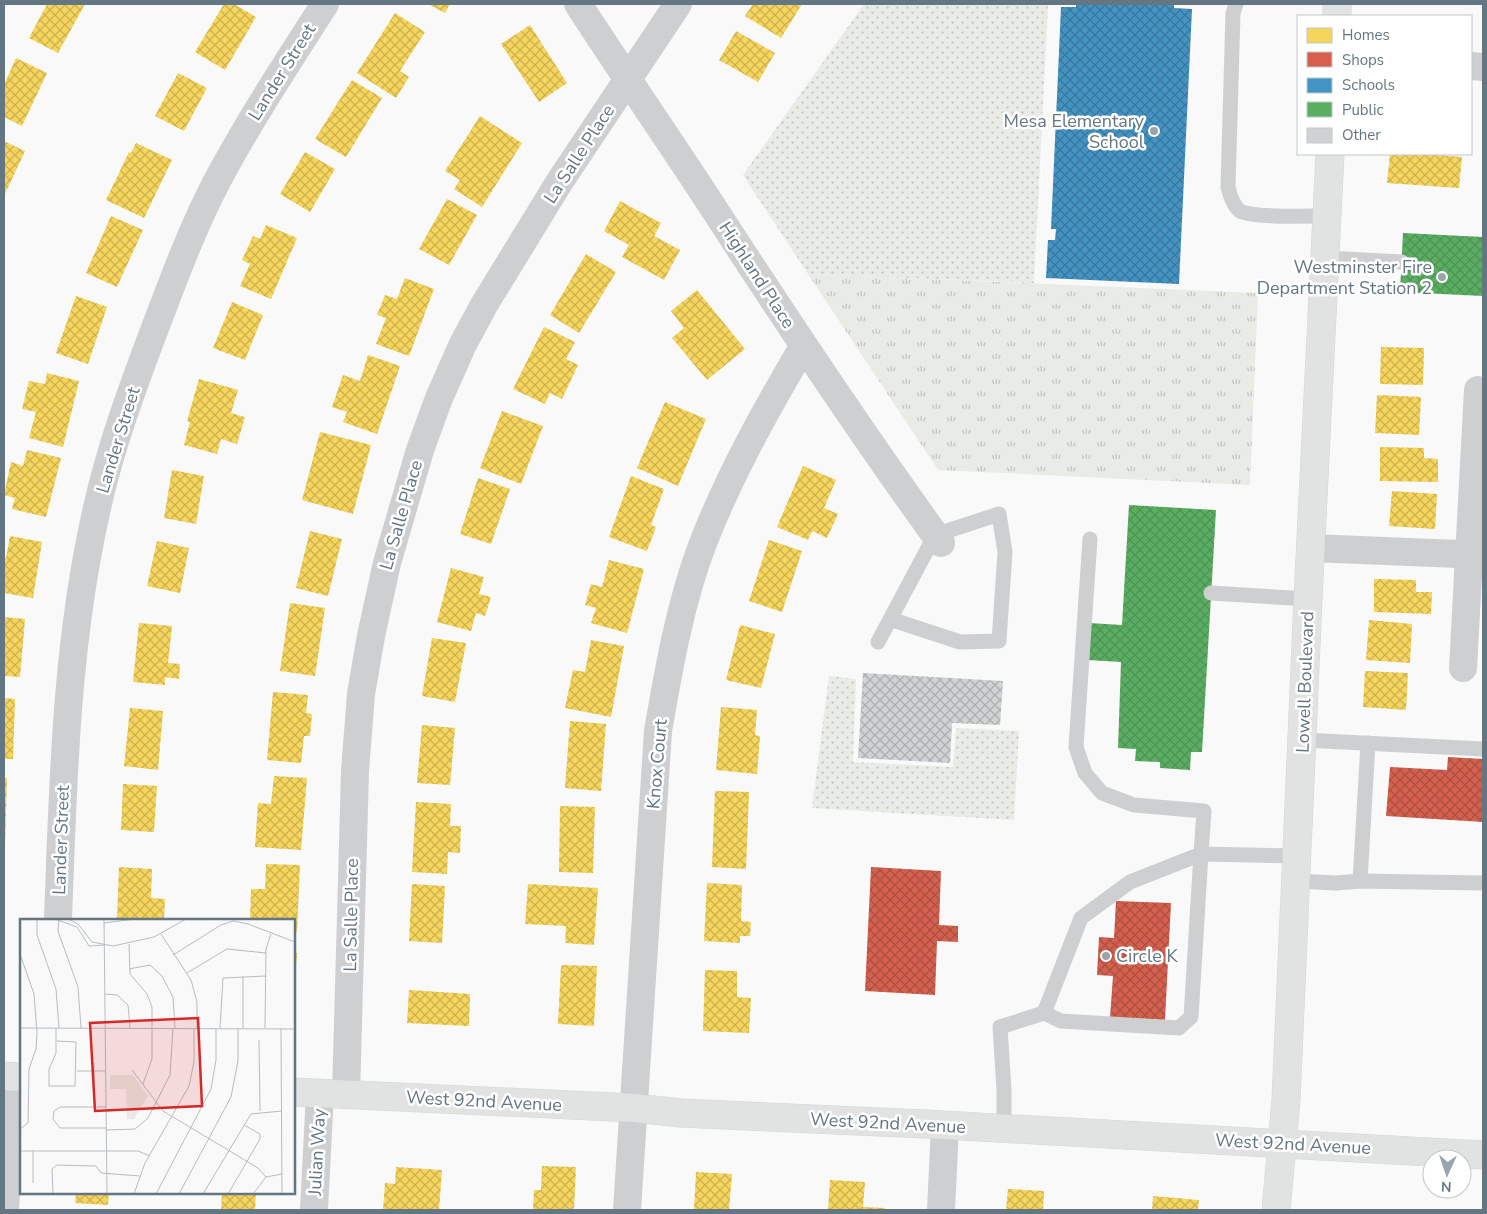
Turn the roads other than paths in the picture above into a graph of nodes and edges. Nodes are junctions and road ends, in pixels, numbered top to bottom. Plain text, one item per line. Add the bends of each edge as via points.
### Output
1 (325, 4) edge
2 (578, 4) edge
3 (678, 4) edge
4 (1236, 4) edge
5 (627, 81) junction
6 (1330, 155) edge
7 (1328, 216) junction
8 (1326, 258) junction
9 (1402, 262) dead end
10 (804, 347) junction
11 (1478, 390) dead end
12 (938, 539) junction
13 (1090, 539) dead end
14 (1311, 548) junction
15 (1476, 555) edge
16 (1211, 593) dead end
17 (1308, 599) junction
18 (890, 619) junction
19 (878, 642) dead end
20 (1463, 668) dead end
21 (1303, 740) junction
22 (1368, 743) junction
23 (1483, 749) edge
24 (1201, 854) junction
25 (1297, 868) junction
26 (1360, 881) junction
27 (1483, 883) edge
28 (58, 919) edge
29 (1044, 1013) junction
30 (12, 1077) edge
31 (320, 1093) edge
32 (634, 1108) junction
33 (945, 1126) junction
34 (1004, 1130) junction
35 (1282, 1144) junction
36 (1483, 1155) edge
37 (5, 1210) edge
38 (314, 1210) edge
39 (627, 1210) edge
40 (941, 1210) edge
41 (1276, 1210) edge

1 - 28 street, Lander Street via 215,184 175,275 126,407 97,507 71,669 63,765
2 - 5 street, Highland Place
3 - 5 street, La Salle Place
4 - 7 lane via 1233,13 1228,187 1232,201 1240,211 1253,214
5 - 10 street, Highland Place
5 - 31 street, La Salle Place via 484,305 439,398 420,450 387,564 361,694
6 - 7 main road, Lowell Boulevard
7 - 8 main road, Lowell Boulevard
8 - 9 lane
8 - 14 main road, Lowell Boulevard
10 - 12 street, Highland Place
10 - 32 street, Knox Court via 759,422 702,544 683,606 668,673 658,731
11 - 15 street
12 - 18 lane
12 - 18 lane via 999,514 1005,552 999,641 960,642
13 - 24 lane via 1076,747 1084,773 1102,793 1134,805 1204,811
14 - 15 street
14 - 17 main road, Lowell Boulevard
15 - 20 street
16 - 17 lane
17 - 21 main road, Lowell Boulevard
18 - 19 lane
21 - 22 lane
21 - 25 main road, Lowell Boulevard
22 - 23 lane
22 - 26 lane
24 - 25 lane
24 - 29 lane via 1130,882 1081,918
24 - 29 lane via 1191,1018 1179,1028 1060,1021
25 - 26 lane via 1336,883
25 - 35 main road, Lowell Boulevard
26 - 27 lane
29 - 34 lane via 1000,1027
30 - 37 street
31 - 32 main road, West 92nd Avenue
31 - 38 street, Julian Way
32 - 33 main road, West 92nd Avenue
32 - 39 street, Knox Court
33 - 34 main road, West 92nd Avenue
33 - 40 street
34 - 35 main road, West 92nd Avenue
35 - 36 main road, West 92nd Avenue
35 - 41 main road, Lowell Boulevard

